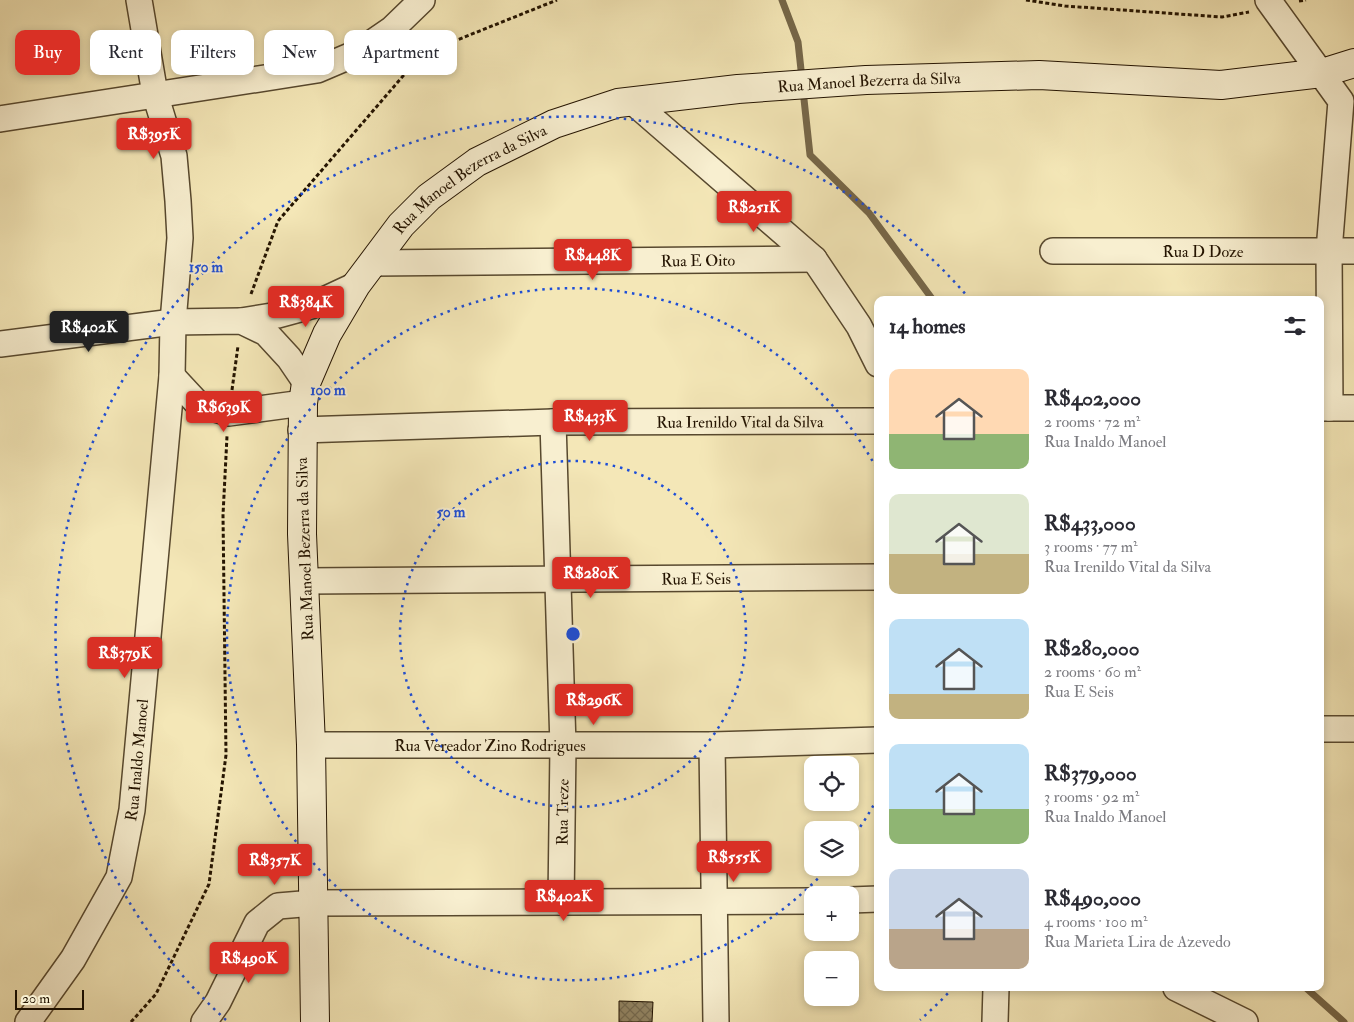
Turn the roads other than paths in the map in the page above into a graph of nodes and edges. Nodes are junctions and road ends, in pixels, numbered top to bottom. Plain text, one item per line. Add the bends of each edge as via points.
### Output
1 (139, 0) edge
2 (422, 0) edge
3 (1270, 3) edge
4 (1354, 64) edge
5 (1322, 73) junction
6 (155, 94) junction
7 (1348, 101) edge
8 (633, 102) junction
9 (0, 119) edge
10 (1053, 250) dead end
11 (1329, 251) junction
12 (1354, 251) edge
13 (814, 259) junction
14 (373, 262) junction
15 (356, 284) junction
16 (241, 321) junction
17 (173, 322) junction
18 (0, 344) edge
19 (874, 356) edge
20 (172, 376) junction
21 (304, 393) junction
22 (1335, 408) edge
23 (874, 421) edge
24 (553, 422) junction
25 (301, 430) junction
26 (874, 578) edge
27 (558, 579) junction
28 (305, 581) junction
29 (1324, 729) edge
30 (1354, 729) edge
31 (874, 740) edge
32 (311, 744) junction
33 (712, 745) junction
34 (563, 746) junction
35 (874, 899) edge
36 (804, 900) edge
37 (859, 900) edge
38 (561, 902) junction
39 (714, 902) junction
40 (314, 903) junction
41 (996, 991) edge
42 (1182, 991) edge
43 (28, 1022) edge
44 (204, 1022) edge
45 (316, 1022) edge
46 (716, 1022) edge
47 (995, 1022) edge
48 (1245, 1022) edge

1 - 6 street, Rua Inaldo Manoel
2 - 6 street via 392,29 357,53 317,70
3 - 5 street
4 - 5 street, Rua Manoel Bezerra da Silva
5 - 7 street
5 - 8 street, Rua Manoel Bezerra da Silva via 1221,85 1039,75 866,80 738,89
6 - 9 street
6 - 17 street, Rua Inaldo Manoel via 174,156 178,201 180,238
7 - 11 street
8 - 13 street
8 - 14 street, Rua Manoel Bezerra da Silva via 554,124 477,162 429,197 401,225
10 - 11 street, Rua D Doze
11 - 12 street, Rua D Doze
11 - 22 street
13 - 14 street, Rua E Oito
13 - 19 street via 859,326
14 - 15 street, Rua Manoel Bezerra da Silva
15 - 16 street via 311,306 278,316
15 - 21 street, Rua Manoel Bezerra da Silva via 327,334
16 - 17 street
16 - 21 street via 266,333 289,358
17 - 18 street
17 - 20 street, Rua Inaldo Manoel
20 - 21 street via 198,404 228,413
20 - 43 street, Rua Inaldo Manoel via 132,810 119,877 73,959
21 - 25 street, Rua Manoel Bezerra da Silva
23 - 24 street, Rua Irenildo Vital da Silva
24 - 25 street, Rua Irenildo Vital da Silva
24 - 27 street, Rua Treze
25 - 28 street, Rua Manoel Bezerra da Silva
26 - 27 street, Rua E Seis
27 - 28 street, Rua E Seis
27 - 34 street, Rua Treze
28 - 32 street, Rua Manoel Bezerra da Silva
29 - 30 street
31 - 33 street, Rua Vereador Zino Rodrigues
32 - 34 street, Rua Vereador Zino Rodrigues
32 - 40 street, Rua Manoel Bezerra da Silva
33 - 34 street, Rua Vereador Zino Rodrigues
33 - 39 street
34 - 38 street, Rua Treze
35 - 37 street
36 - 39 street
38 - 39 street
38 - 40 street
39 - 46 street
40 - 44 street via 278,906 257,922 218,1002
40 - 45 street, Rua Manoel Bezerra da Silva
41 - 47 street
42 - 48 street

